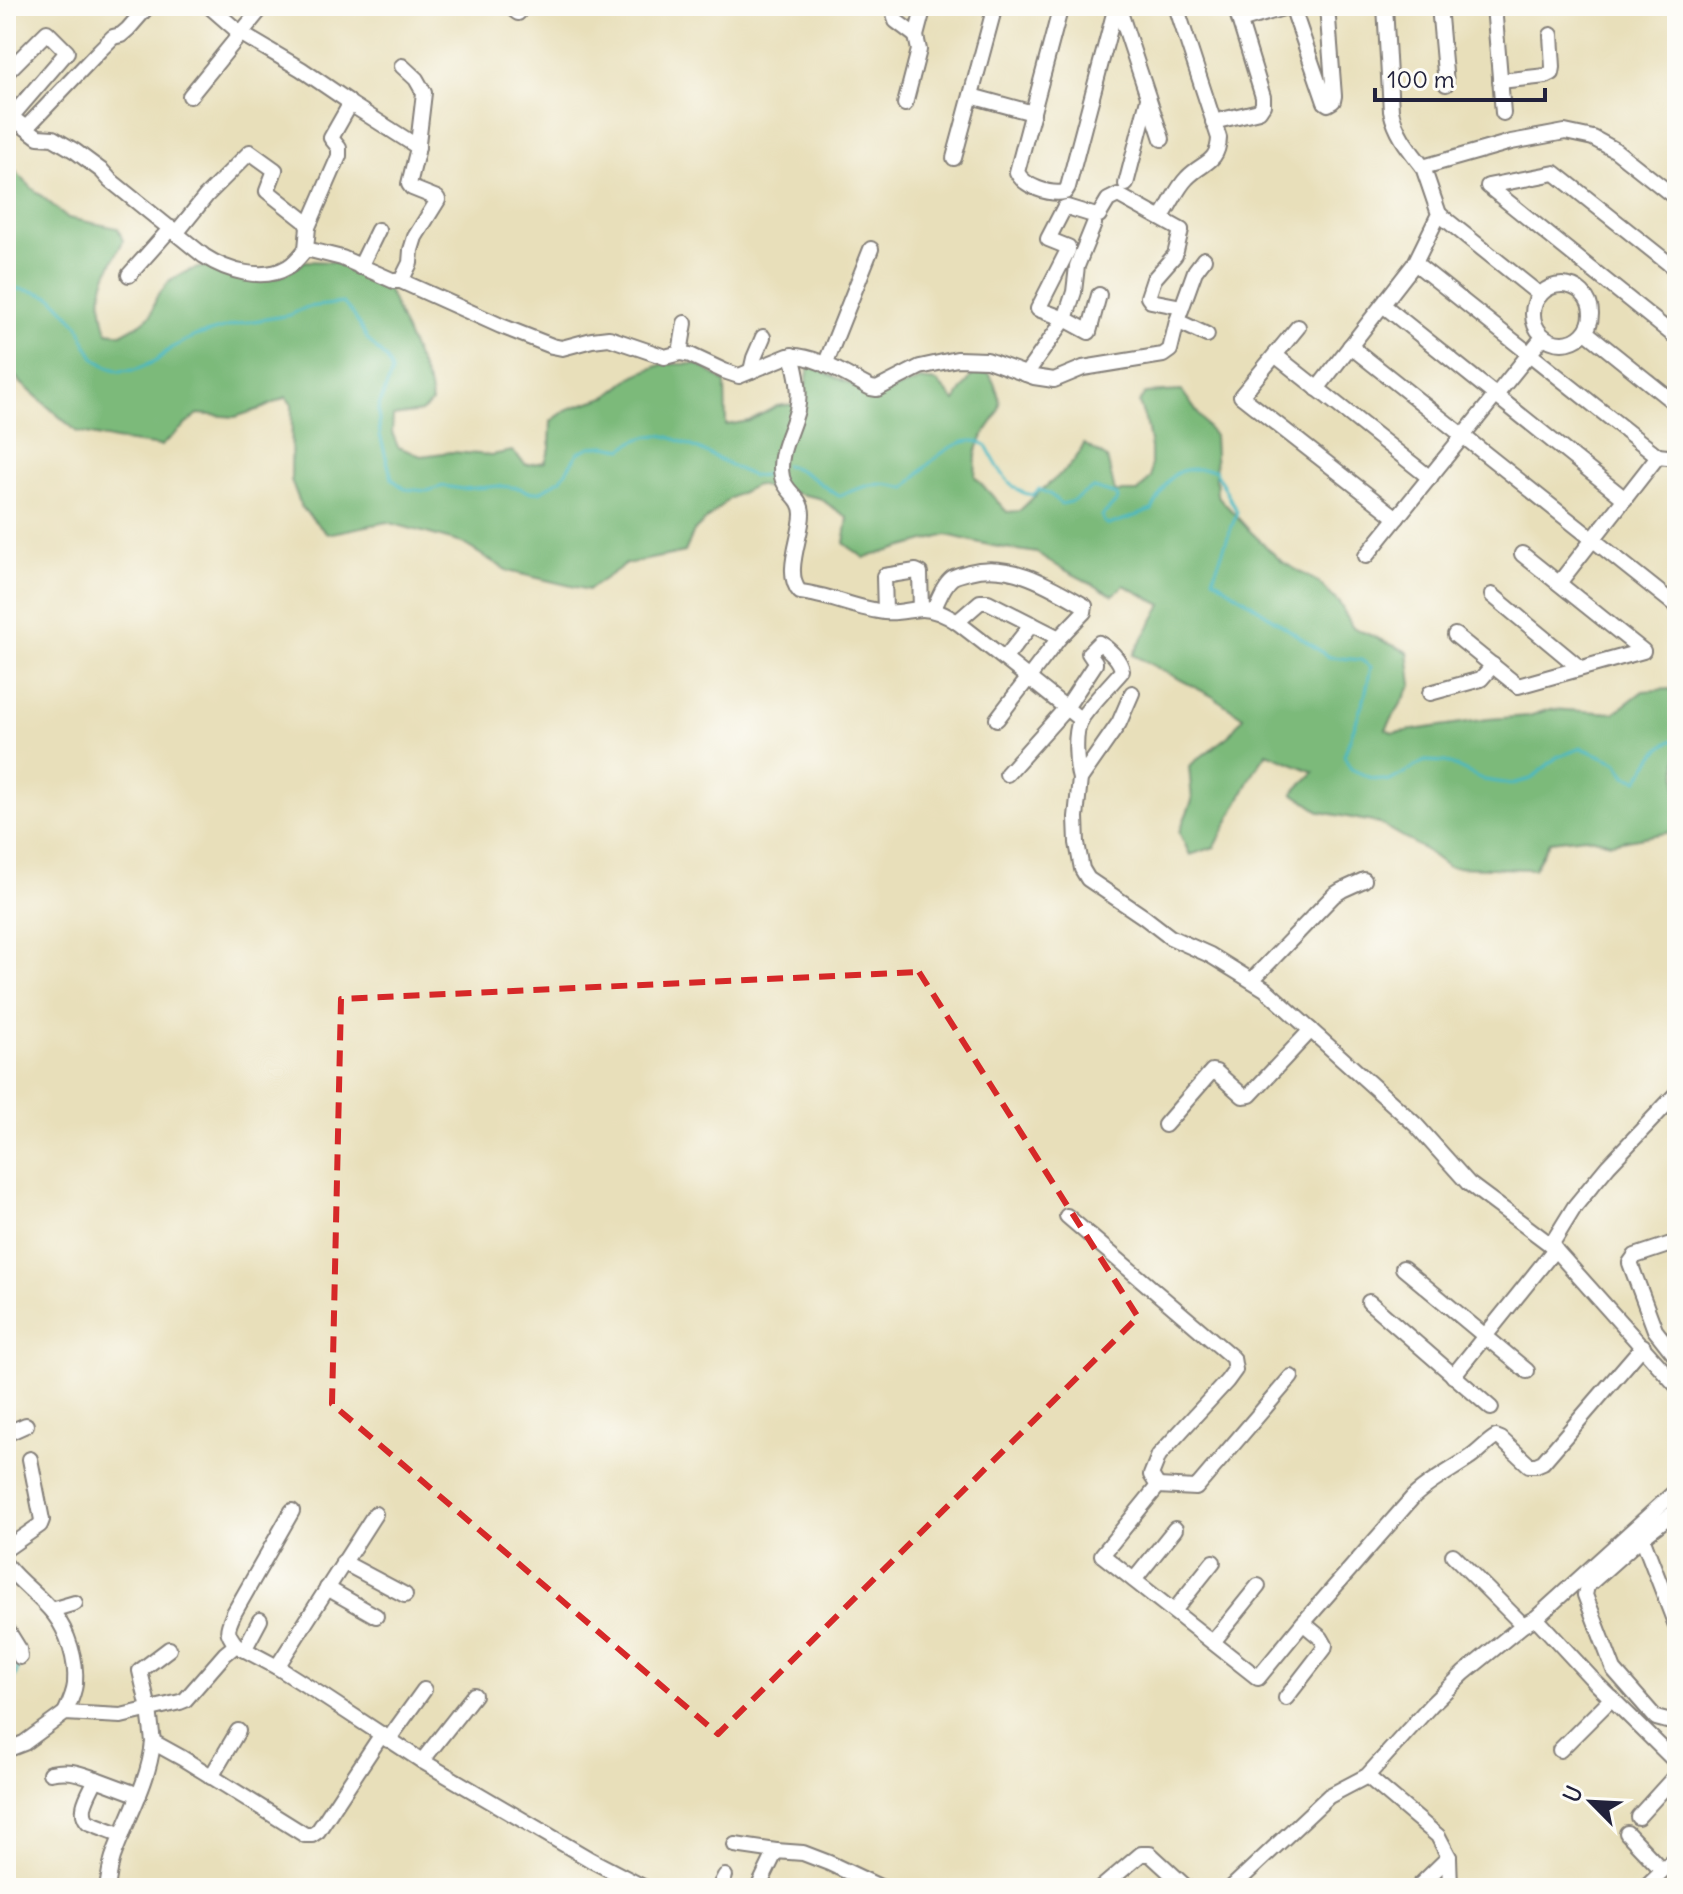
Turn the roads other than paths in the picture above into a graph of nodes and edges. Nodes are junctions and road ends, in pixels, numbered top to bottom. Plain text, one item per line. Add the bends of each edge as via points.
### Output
1 (148, 6) edge
2 (209, 6) edge
3 (263, 6) edge
4 (898, 6) edge
5 (924, 6) edge
6 (995, 6) edge
7 (1061, 6) edge
8 (1117, 6) edge
9 (1176, 6) edge
10 (1235, 6) edge
11 (1291, 6) edge
12 (1327, 6) edge
13 (1385, 6) edge
14 (1439, 6) edge
15 (1494, 6) edge
16 (1240, 21) junction
17 (240, 33) junction
18 (1551, 35) dead end
19 (916, 36) junction
20 (402, 66) dead end
21 (6, 73) edge
22 (1500, 81) junction
23 (1446, 84) dead end
24 (190, 96) dead end
25 (971, 96) junction
26 (1148, 98) junction
27 (349, 103) junction
28 (905, 104) dead end
29 (1033, 113) junction
30 (1503, 113) dead end
31 (9, 115) edge
32 (1213, 122) junction
33 (26, 128) junction
34 (1162, 139) dead end
35 (418, 147) junction
36 (954, 158) dead end
37 (1423, 167) junction
38 (1126, 184) dead end
39 (1677, 199) edge
40 (1165, 212) dead end
41 (1439, 214) junction
42 (1094, 224) dead end
43 (308, 227) junction
44 (174, 230) junction
45 (378, 230) dead end
46 (306, 249) junction
47 (871, 249) dead end
48 (1204, 259) dead end
49 (1415, 263) junction
50 (360, 267) junction
51 (1677, 270) edge
52 (1595, 272) junction
53 (129, 275) dead end
54 (401, 281) junction
55 (1580, 291) junction
56 (1099, 295) dead end
57 (1540, 295) junction
58 (1383, 305) junction
59 (1180, 314) junction
60 (1065, 319) junction
61 (685, 323) dead end
62 (1298, 327) dead end
63 (1586, 332) junction
64 (1207, 335) dead end
65 (763, 337) dead end
66 (1543, 337) junction
67 (1677, 338) edge
68 (1350, 346) junction
69 (680, 353) junction
70 (1529, 354) junction
71 (792, 355) junction
72 (1275, 355) junction
73 (825, 365) junction
74 (751, 371) junction
75 (1026, 374) junction
76 (1317, 389) junction
77 (1496, 396) junction
78 (1677, 405) edge
79 (1463, 436) junction
80 (1658, 456) junction
81 (1677, 458) edge
82 (1430, 478) junction
83 (1625, 499) junction
84 (1397, 518) junction
85 (1593, 539) junction
86 (1522, 554) dead end
87 (1366, 556) dead end
88 (1559, 583) junction
89 (1492, 595) dead end
90 (1674, 604) dead end
91 (927, 609) junction
92 (885, 612) junction
93 (957, 622) junction
94 (1032, 624) junction
95 (1455, 635) dead end
96 (1059, 638) junction
97 (1005, 658) junction
98 (1493, 665) junction
99 (1580, 668) junction
100 (1029, 678) junction
101 (1132, 693) dead end
102 (1430, 693) dead end
103 (1066, 708) junction
104 (997, 719) dead end
105 (1081, 720) junction
106 (1007, 774) dead end
107 (1080, 779) junction
108 (1364, 880) dead end
109 (1252, 980) junction
110 (1311, 1030) junction
111 (1677, 1093) edge
112 (1165, 1125) dead end
113 (1067, 1216) dead end
114 (1677, 1242) edge
115 (1553, 1247) junction
116 (1403, 1268) dead end
117 (1369, 1302) dead end
118 (1485, 1336) junction
119 (1643, 1346) junction
120 (1677, 1358) edge
121 (1527, 1371) dead end
122 (1453, 1376) junction
123 (1291, 1377) dead end
124 (1677, 1386) edge
125 (1491, 1408) dead end
126 (26, 1425) dead end
127 (6, 1434) edge
128 (30, 1459) dead end
129 (1158, 1486) junction
130 (1677, 1490) edge
131 (1677, 1510) edge
132 (292, 1511) dead end
133 (375, 1514) dead end
134 (1175, 1529) dead end
135 (1642, 1537) junction
136 (6, 1549) edge
137 (1453, 1555) dead end
138 (343, 1562) junction
139 (1213, 1562) dead end
140 (6, 1565) edge
141 (1134, 1580) junction
142 (1258, 1586) dead end
143 (327, 1588) junction
144 (405, 1595) dead end
145 (75, 1603) dead end
146 (51, 1610) junction
147 (1174, 1611) junction
148 (376, 1616) dead end
149 (260, 1620) dead end
150 (1529, 1622) junction
151 (1303, 1623) junction
152 (6, 1628) edge
153 (1677, 1628) edge
154 (1213, 1642) junction
155 (240, 1647) junction
156 (169, 1649) dead end
157 (20, 1657) dead end
158 (277, 1667) junction
159 (424, 1690) dead end
160 (474, 1695) dead end
161 (1286, 1698) dead end
162 (1612, 1698) junction
163 (149, 1709) junction
164 (65, 1713) junction
165 (1677, 1718) edge
166 (238, 1731) dead end
167 (385, 1737) junction
168 (153, 1742) junction
169 (6, 1750) edge
170 (1560, 1750) dead end
171 (422, 1761) junction
172 (1677, 1763) edge
173 (50, 1773) dead end
174 (1677, 1774) edge
175 (211, 1777) junction
176 (96, 1779) junction
177 (1370, 1779) junction
178 (139, 1795) junction
179 (1638, 1817) dead end
180 (1627, 1833) dead end
181 (122, 1835) junction
182 (735, 1845) dead end
183 (776, 1851) junction
184 (1449, 1857) junction
185 (1677, 1857) edge
186 (1662, 1870) junction
187 (107, 1888) edge
188 (645, 1888) edge
189 (758, 1888) edge
190 (882, 1888) edge
191 (1101, 1888) edge
192 (1187, 1888) edge
193 (1231, 1888) edge
194 (1417, 1888) edge
195 (1450, 1888) edge
196 (1644, 1888) edge

1 - 33 street
2 - 17 street
3 - 17 street
4 - 19 street via 896,21
5 - 19 street
6 - 25 street
7 - 29 street
8 - 26 street
8 - 29 street via 1065,192 1053,193 1018,176
9 - 32 street
10 - 16 street
11 - 12 street via 1328,104 1334,96
11 - 16 street
13 - 37 street via 1394,126
14 - 23 street
15 - 22 street
16 - 32 street via 1263,105 1259,111
17 - 24 street
17 - 27 street
18 - 22 street via 1552,73
19 - 28 street via 919,50
20 - 35 street via 424,93
21 - 31 street via 47,32 67,52
22 - 30 street
25 - 29 street
25 - 36 street
26 - 34 street
26 - 38 street
27 - 35 street
27 - 43 street via 331,138 339,156
31 - 33 street
32 - 40 street via 1219,138 1214,158 1186,178
33 - 44 street via 75,151
35 - 54 street via 409,184 438,200 415,237
37 - 39 street via 1565,132 1615,150
37 - 41 street
41 - 49 street
41 - 57 street
42 - 60 street via 1078,262
43 - 44 street via 267,191 275,170 250,152
43 - 46 street
44 - 46 street via 209,259 248,274 276,272
44 - 53 street
45 - 50 street
46 - 50 street
47 - 73 street
48 - 59 street
49 - 58 street
49 - 70 street
50 - 54 street
51 - 52 street via 1555,173 1488,186
52 - 55 street
52 - 67 street
54 - 69 street via 552,346 609,338 665,357
55 - 57 street via 1552,286
55 - 63 street via 1592,317
56 - 60 street via 1089,332
57 - 66 street via 1533,309 1534,324
58 - 68 street
58 - 77 street
59 - 60 street via 1148,297 1154,279 1175,255 1181,230 1118,195 1099,215 1066,207 1048,237 1068,250 1038,307
59 - 64 street
59 - 75 street via 1170,350 1163,355 1083,368 1057,379
60 - 75 street
61 - 69 street
62 - 72 street
63 - 66 street via 1573,342 1558,344
63 - 78 street
65 - 74 street
66 - 70 street
68 - 76 street
68 - 79 street
69 - 74 street via 735,375
70 - 77 street
70 - 80 street
71 - 73 street
71 - 74 street
71 - 92 street via 799,388 797,411 784,444 782,476 802,512 794,582 800,592
72 - 76 street
72 - 84 street via 1241,396
73 - 75 street via 875,389 920,367 957,359 987,360
76 - 82 street
77 - 79 street
77 - 83 street
79 - 82 street
79 - 85 street
80 - 81 street
80 - 83 street
82 - 84 street
83 - 85 street
84 - 87 street
85 - 88 street
85 - 90 street
86 - 88 street
88 - 99 street via 1643,651
89 - 99 street
91 - 92 street
91 - 92 street via 916,571 884,576
91 - 93 street
91 - 96 street via 955,576 992,569 1023,575 1085,606
93 - 94 street via 984,601
93 - 97 street
94 - 96 street
94 - 97 street
95 - 98 street
96 - 100 street
97 - 100 street
98 - 99 street via 1518,686
98 - 102 street via 1481,679
100 - 103 street
100 - 104 street
101 - 107 street via 1119,723
103 - 105 street
103 - 105 street via 1095,664 1090,650 1102,644 1122,671
103 - 106 street
105 - 107 street
107 - 109 street via 1077,843 1088,879 1170,937
108 - 109 street via 1334,895
109 - 110 street
110 - 112 street via 1250,1095 1243,1096 1212,1071
110 - 115 street via 1416,1125 1468,1183
111 - 115 street via 1575,1206
113 - 129 street via 1233,1358 1235,1370 1227,1381 1159,1455 1151,1475
114 - 120 street via 1635,1256 1630,1263 1655,1330
115 - 118 street
115 - 119 street
116 - 118 street
117 - 122 street
118 - 121 street
118 - 122 street
119 - 124 street
119 - 151 street via 1543,1462 1529,1465 1496,1437 1425,1485
122 - 125 street
123 - 129 street via 1196,1488
126 - 127 street
128 - 136 street via 42,1520
129 - 141 street via 1102,1555
130 - 150 street
131 - 135 street
132 - 155 street via 228,1627
133 - 138 street
134 - 141 street
135 - 153 street
135 - 165 street via 1587,1586 1585,1595 1614,1670 1656,1718
137 - 150 street
138 - 143 street
138 - 144 street
139 - 147 street
140 - 146 street
141 - 147 street
142 - 154 street
143 - 148 street
143 - 158 street
145 - 146 street
146 - 164 street via 75,1667
147 - 154 street
149 - 155 street
150 - 162 street
150 - 177 street via 1431,1705
151 - 154 street via 1258,1678
151 - 161 street via 1325,1645
152 - 157 street
155 - 158 street
155 - 163 street via 225,1654 185,1700
156 - 163 street via 140,1671
158 - 167 street
159 - 167 street
160 - 171 street
162 - 170 street
162 - 172 street
163 - 164 street via 121,1716
163 - 168 street
164 - 169 street
166 - 175 street
167 - 171 street
167 - 175 street via 312,1835
168 - 175 street
168 - 178 street
171 - 188 street
173 - 176 street via 72,1771
174 - 179 street
176 - 178 street
176 - 181 street via 83,1818
177 - 184 street via 1438,1836
177 - 193 street via 1329,1796
178 - 181 street
180 - 186 street
181 - 187 street
182 - 183 street
183 - 189 street
183 - 190 street via 803,1853
184 - 194 street
184 - 195 street
185 - 186 street
186 - 196 street
191 - 192 street via 1145,1853

